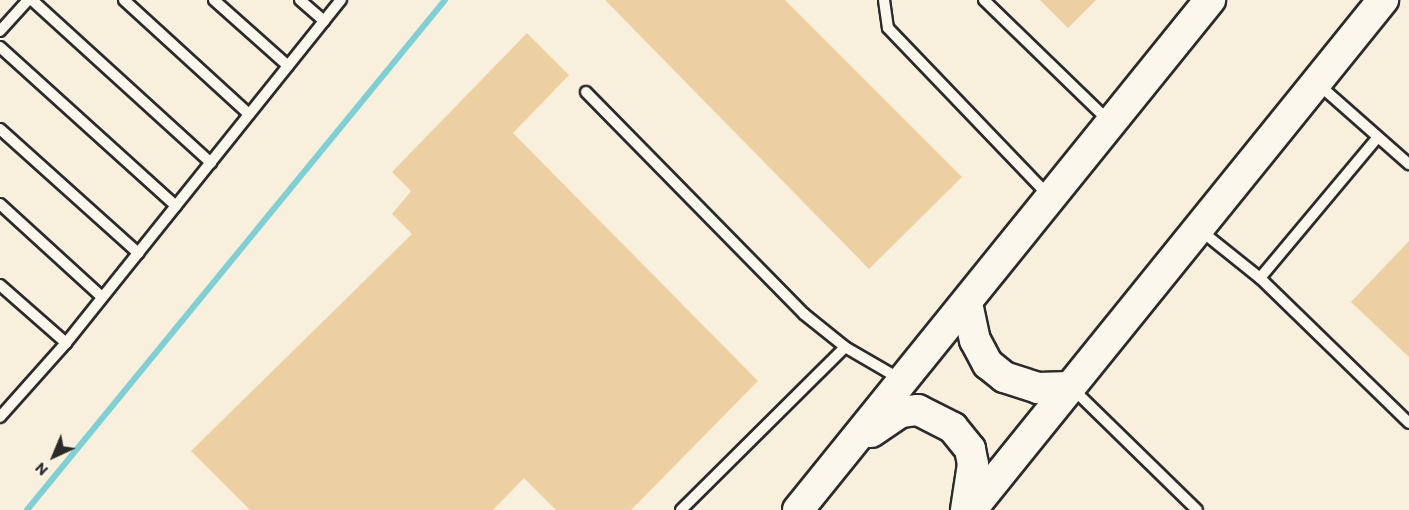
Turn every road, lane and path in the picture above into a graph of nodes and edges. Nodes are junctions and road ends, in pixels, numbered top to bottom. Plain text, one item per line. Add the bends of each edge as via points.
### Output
1 (30, 0) edge
2 (124, 0) edge
3 (214, 0) edge
4 (300, 0) edge
5 (341, 0) edge
6 (885, 0) edge
7 (984, 0) edge
8 (1210, 0) edge
9 (1371, 0) edge
10 (1383, 0) edge
11 (324, 21) junction
12 (0, 31) edge
13 (1359, 32) junction
14 (0, 47) edge
15 (288, 66) junction
16 (1317, 83) junction
17 (586, 92) dead end
18 (249, 114) junction
19 (1111, 123) junction
20 (0, 129) edge
21 (1377, 138) junction
22 (211, 163) junction
23 (1409, 164) edge
24 (1051, 198) junction
25 (0, 204) edge
26 (176, 206) junction
27 (1198, 229) junction
28 (138, 253) junction
29 (1260, 278) junction
30 (0, 285) edge
31 (102, 297) junction
32 (967, 303) junction
33 (66, 343) junction
34 (844, 347) junction
35 (903, 381) junction
36 (1070, 387) junction
37 (0, 417) edge
38 (1409, 423) edge
39 (845, 451) junction
40 (681, 510) edge
41 (798, 510) edge
42 (966, 510) edge
43 (971, 510) edge
44 (1197, 510) edge

1 - 12 lane
1 - 22 lane
2 - 18 lane
3 - 15 lane
4 - 11 lane
5 - 11 lane
6 - 24 lane via 888,28
7 - 19 lane
8 - 19 street
9 - 13 street
10 - 13 street
11 - 15 lane
13 - 16 street
14 - 26 lane
15 - 18 lane
16 - 21 lane
16 - 27 street
17 - 34 lane via 804,314
18 - 22 lane
19 - 24 street
20 - 28 lane
21 - 23 lane
21 - 29 lane
22 - 26 lane
24 - 32 street
25 - 31 lane
26 - 28 lane
27 - 29 lane
27 - 36 street
28 - 31 lane
29 - 38 lane
30 - 33 lane
31 - 33 lane
32 - 35 street
32 - 36 street via 975,340 988,364 1004,377 1038,388
33 - 37 lane
34 - 35 lane
34 - 40 lane
35 - 39 street
36 - 43 street
36 - 44 lane
39 - 41 street
39 - 42 street via 901,411 918,410 937,416 970,449 974,479

